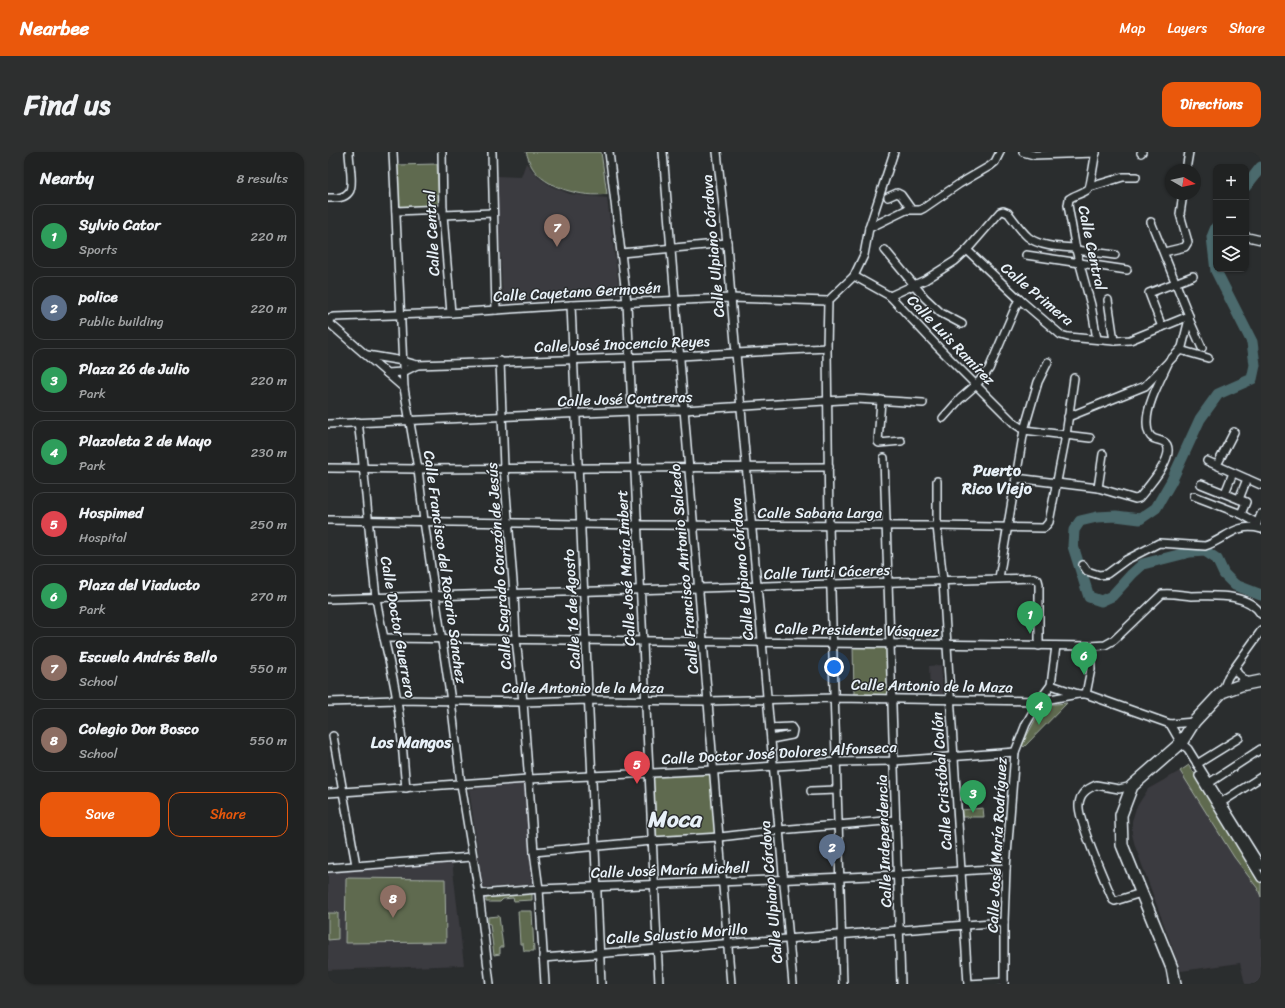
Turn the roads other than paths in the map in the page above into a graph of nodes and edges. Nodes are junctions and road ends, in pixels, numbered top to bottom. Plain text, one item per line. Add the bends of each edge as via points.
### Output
1 (349, 152) edge
2 (393, 152) edge
3 (442, 152) edge
4 (492, 152) edge
5 (608, 152) edge
6 (663, 152) edge
7 (717, 152) edge
8 (894, 152) edge
9 (1000, 152) edge
10 (1023, 152) edge
11 (1096, 152) edge
12 (1189, 152) edge
13 (1053, 153) edge
14 (1187, 164) edge
15 (1136, 177) dead end
16 (1090, 187) junction
17 (888, 197) dead end
18 (328, 198) edge
19 (1182, 200) edge
20 (910, 209) junction
21 (396, 212) junction
22 (443, 212) junction
23 (493, 213) junction
24 (1151, 222) dead end
25 (870, 228) junction
26 (1249, 237) edge
27 (1261, 240) edge
28 (727, 243) junction
29 (671, 248) junction
30 (1076, 249) junction
31 (885, 250) dead end
32 (967, 250) junction
33 (621, 252) junction
34 (1164, 252) junction
35 (1026, 255) dead end
36 (1115, 255) dead end
37 (1079, 262) junction
38 (1127, 270) dead end
39 (854, 276) junction
40 (1192, 276) dead end
41 (1175, 282) junction
42 (914, 286) junction
43 (890, 296) junction
44 (731, 298) junction
45 (1019, 299) junction
46 (676, 300) junction
47 (828, 300) junction
48 (1108, 300) dead end
49 (627, 303) junction
50 (571, 305) junction
51 (496, 310) junction
52 (450, 313) junction
53 (401, 314) junction
54 (1189, 317) junction
55 (328, 321) edge
56 (962, 324) dead end
57 (1162, 327) junction
58 (1097, 339) junction
59 (1114, 341) junction
60 (827, 348) junction
61 (1202, 348) dead end
62 (1180, 350) junction
63 (736, 352) junction
64 (367, 355) junction
65 (630, 356) junction
66 (680, 356) junction
67 (1208, 358) dead end
68 (573, 359) junction
69 (403, 361) junction
70 (500, 361) junction
71 (1169, 361) junction
72 (1048, 362) dead end
73 (417, 365) junction
74 (404, 372) junction
75 (387, 373) junction
76 (1074, 378) dead end
77 (976, 385) junction
78 (404, 388) junction
79 (881, 400) junction
80 (827, 401) junction
81 (924, 402) dead end
82 (741, 407) junction
83 (684, 410) junction
84 (632, 411) junction
85 (576, 413) junction
86 (501, 416) junction
87 (1068, 417) junction
88 (943, 418) dead end
89 (410, 420) junction
90 (358, 422) junction
91 (328, 424) edge
92 (1024, 430) junction
93 (1234, 432) dead end
94 (1066, 435) junction
95 (1090, 438) dead end
96 (901, 441) dead end
97 (1103, 454) dead end
98 (884, 458) dead end
99 (1207, 461) dead end
100 (1217, 465) junction
101 (746, 467) junction
102 (829, 467) junction
103 (328, 468) edge
104 (364, 468) junction
105 (504, 468) junction
106 (578, 468) junction
107 (635, 468) junction
108 (689, 468) junction
109 (418, 469) junction
110 (1233, 473) junction
111 (1016, 478) junction
112 (1247, 479) junction
113 (937, 481) dead end
114 (1056, 484) junction
115 (1201, 484) dead end
116 (1261, 485) edge
117 (1098, 488) junction
118 (1225, 493) junction
119 (1194, 496) dead end
120 (1239, 499) junction
121 (1241, 514) junction
122 (1261, 514) edge
123 (328, 520) edge
124 (368, 520) junction
125 (424, 521) junction
126 (508, 522) junction
127 (581, 524) junction
128 (638, 525) junction
129 (694, 525) junction
130 (751, 525) junction
131 (829, 526) junction
132 (886, 526) junction
133 (937, 526) junction
134 (1258, 526) edge
135 (1007, 527) junction
136 (1083, 565) dead end
137 (999, 578) junction
138 (943, 581) junction
139 (888, 583) junction
140 (831, 585) junction
141 (757, 587) junction
142 (699, 589) junction
143 (640, 590) junction
144 (584, 592) junction
145 (514, 594) junction
146 (436, 597) junction
147 (377, 598) junction
148 (328, 599) edge
149 (1261, 614) edge
150 (1261, 631) edge
151 (384, 638) junction
152 (442, 638) junction
153 (516, 639) junction
154 (586, 640) junction
155 (643, 641) junction
156 (703, 642) junction
157 (762, 642) junction
158 (833, 643) junction
159 (890, 644) junction
160 (947, 645) junction
161 (1039, 646) junction
162 (1056, 646) junction
163 (1090, 646) junction
164 (1235, 668) junction
165 (1261, 682) edge
166 (1250, 683) junction
167 (1051, 685) junction
168 (1222, 692) junction
169 (1082, 694) junction
170 (835, 698) junction
171 (892, 699) junction
172 (397, 700) junction
173 (589, 700) junction
174 (767, 700) junction
175 (950, 700) junction
176 (451, 701) junction
177 (646, 701) junction
178 (708, 701) junction
179 (1039, 701) junction
180 (328, 702) edge
181 (523, 702) junction
182 (1194, 722) junction
183 (1170, 724) junction
184 (770, 728) junction
185 (333, 736) dead end
186 (1239, 738) dead end
187 (771, 739) junction
188 (1181, 743) junction
189 (1261, 749) edge
190 (1015, 752) junction
191 (954, 757) junction
192 (894, 761) junction
193 (837, 762) junction
194 (1197, 764) junction
195 (773, 766) junction
196 (714, 770) junction
197 (649, 773) junction
198 (1261, 776) edge
199 (592, 777) junction
200 (528, 779) junction
201 (1209, 783) junction
202 (461, 784) junction
203 (1132, 786) junction
204 (406, 788) junction
205 (837, 790) junction
206 (343, 791) junction
207 (810, 791) dead end
208 (328, 792) edge
209 (1222, 802) junction
210 (896, 820) junction
211 (838, 825) junction
212 (779, 830) junction
213 (720, 837) junction
214 (652, 842) junction
215 (595, 847) junction
216 (534, 852) junction
217 (472, 857) junction
218 (356, 865) junction
219 (1261, 866) edge
220 (328, 868) edge
221 (1006, 868) junction
222 (960, 870) junction
223 (898, 875) junction
224 (840, 877) junction
225 (1261, 878) edge
226 (783, 879) junction
227 (723, 882) junction
228 (654, 884) junction
229 (597, 886) junction
230 (539, 889) junction
231 (1141, 893) junction
232 (479, 894) junction
233 (1004, 922) junction
234 (964, 925) junction
235 (899, 930) junction
236 (842, 935) junction
237 (788, 939) junction
238 (728, 943) junction
239 (657, 949) junction
240 (600, 953) junction
241 (543, 958) junction
242 (1004, 983) edge
243 (490, 984) edge
244 (545, 984) edge
245 (601, 984) edge
246 (659, 984) edge
247 (731, 984) edge
248 (793, 984) edge
249 (843, 984) edge
250 (901, 984) edge
251 (968, 984) edge
252 (1174, 984) edge

1 - 18 street via 349,192 338,198
2 - 21 street, Calle Francisco del Rosario Sánchez
3 - 22 street, Calle Central
4 - 23 street
5 - 33 street, Calle José María Imbert
6 - 29 street, Calle Francisco Antonio Salcedo
7 - 28 street, Calle Ulpiano Córdova
8 - 25 street
9 - 20 street via 996,162 990,166 920,210
10 - 13 street via 1034,155
11 - 13 street
11 - 16 street, Calle Central
12 - 14 street
15 - 16 street via 1123,177
16 - 30 street, Calle Central via 1069,199
17 - 20 street via 897,193 901,195
19 - 34 street via 1180,214 1188,242 1185,247
20 - 25 street
21 - 22 street
21 - 53 street, Calle Francisco del Rosario Sánchez
22 - 23 street
22 - 52 street, Calle Central
23 - 51 street
24 - 34 street
25 - 39 street via 864,255
26 - 27 street
28 - 29 street
28 - 44 street, Calle Ulpiano Córdova
29 - 33 street
29 - 46 street, Calle Francisco Antonio Salcedo
30 - 32 street via 1048,245 1028,237 1008,213 1003,211
30 - 36 street
30 - 37 street, Calle Central
31 - 42 street
32 - 42 street via 955,261
32 - 45 street, Calle Primera
33 - 49 street, Calle José María Imbert
34 - 41 street
35 - 37 street
37 - 38 street
37 - 58 street, Calle Central
39 - 43 street, Calle Luis Ramírez
39 - 47 street
40 - 41 street
41 - 54 street
41 - 57 street via 1150,292
42 - 43 street
42 - 56 street via 941,312
43 - 77 street, Calle Luis Ramírez
44 - 46 street, Calle Cayetano Germosén
44 - 47 street, Calle Cayetano Germosén
44 - 63 street, Calle Ulpiano Córdova
45 - 58 street, Calle Primera via 1061,335
45 - 77 street via 989,369
46 - 49 street, Calle Cayetano Germosén
46 - 66 street, Calle Francisco Antonio Salcedo
47 - 60 street
48 - 59 street
49 - 50 street, Calle Cayetano Germosén
49 - 65 street, Calle José María Imbert
50 - 51 street, Calle Cayetano Germosén
50 - 68 street, Calle 16 de Agosto
51 - 52 street, Calle Cayetano Germosén
52 - 53 street, Calle Cayetano Germosén
53 - 55 street, Calle Cayetano Germosén via 334,317
53 - 69 street, Calle Francisco del Rosario Sánchez
54 - 57 street, Calle Primera
54 - 61 street
54 - 62 street
55 - 64 street
57 - 59 street, Calle Primera via 1130,340
58 - 59 street, Calle Primera
60 - 63 street, Calle José Inocencio Reyes
60 - 80 street
62 - 67 street
62 - 71 street
63 - 66 street, Calle José Inocencio Reyes
63 - 82 street, Calle Ulpiano Córdova
64 - 69 street, Calle José Inocencio Reyes
64 - 75 street
65 - 66 street, Calle José Inocencio Reyes
65 - 68 street, Calle José Inocencio Reyes
65 - 84 street, Calle José María Imbert
66 - 83 street, Calle Francisco Antonio Salcedo
68 - 70 street, Calle José Inocencio Reyes
68 - 85 street, Calle 16 de Agosto
69 - 73 street, Calle José Inocencio Reyes
69 - 74 street, Calle Francisco del Rosario Sánchez
70 - 73 street, Calle José Inocencio Reyes
70 - 86 street, Calle Sagrado Corazón de Jesús
71 - 87 street via 1145,386
71 - 117 street via 1153,398 1147,422 1151,437 1167,446 1160,473 1139,498 1135,499
72 - 92 street via 1038,382
73 - 74 street, Calle José Inocencio Reyes
74 - 75 street, Calle José Inocencio Reyes
74 - 78 street, Calle Francisco del Rosario Sánchez
75 - 78 street
76 - 87 street
77 - 88 street
77 - 92 street, Calle Luis Ramírez
78 - 89 street, Calle Francisco del Rosario Sánchez
79 - 80 street, Calle José Contreras via 857,398
79 - 81 street, Calle José Contreras
79 - 96 street via 878,442
80 - 82 street, Calle José Contreras
80 - 102 street
82 - 83 street, Calle José Contreras
82 - 101 street, Calle Ulpiano Córdova
83 - 84 street, Calle José Contreras
83 - 108 street, Calle Francisco Antonio Salcedo
84 - 85 street, Calle José Contreras
84 - 107 street, Calle José María Imbert
85 - 86 street, Calle José Contreras
85 - 106 street, Calle 16 de Agosto
86 - 89 street, Calle José Contreras
86 - 105 street, Calle Sagrado Corazón de Jesús
87 - 94 street
89 - 90 street, Calle José Contreras
89 - 109 street, Calle Francisco del Rosario Sánchez
90 - 91 street, Calle José Contreras
90 - 104 street, Calle Doctor Guerrero
92 - 94 street
92 - 111 street
93 - 100 street
94 - 95 street
94 - 114 street
97 - 117 street
98 - 132 street, Calle Independencia
99 - 100 street
100 - 110 street
101 - 102 street
101 - 108 street
101 - 130 street, Calle Ulpiano Córdova
102 - 131 street
103 - 104 street
104 - 109 street
104 - 124 street, Calle Doctor Guerrero
105 - 106 street
105 - 109 street
105 - 126 street, Calle Sagrado Corazón de Jesús
106 - 107 street
106 - 127 street, Calle 16 de Agosto
107 - 108 street
107 - 128 street, Calle José María Imbert
108 - 129 street, Calle Francisco Antonio Salcedo
109 - 125 street, Calle Francisco del Rosario Sánchez
110 - 112 street
110 - 118 street
111 - 114 street
111 - 135 street
112 - 116 street
112 - 120 street
113 - 133 street, Calle Cristóbal Colón
114 - 117 street
114 - 135 street, Calle Sabana Larga via 1047,526
115 - 118 street
118 - 120 street
119 - 121 street
120 - 121 street via 1246,502
121 - 134 street
122 - 134 street
123 - 124 street, Calle Sabana Larga
124 - 125 street, Calle Sabana Larga
124 - 147 street, Calle Doctor Guerrero
125 - 126 street, Calle Sabana Larga
125 - 146 street, Calle Francisco del Rosario Sánchez
126 - 127 street, Calle Sabana Larga
126 - 145 street, Calle Sagrado Corazón de Jesús
127 - 128 street, Calle Sabana Larga
127 - 144 street, Calle 16 de Agosto
128 - 129 street, Calle Sabana Larga
128 - 143 street, Calle José María Imbert
129 - 130 street, Calle Sabana Larga
129 - 142 street, Calle Francisco Antonio Salcedo
130 - 131 street, Calle Sabana Larga
130 - 141 street, Calle Ulpiano Córdova
131 - 132 street, Calle Sabana Larga
131 - 140 street
132 - 133 street, Calle Sabana Larga
132 - 139 street, Calle Independencia
133 - 135 street, Calle Sabana Larga
133 - 138 street, Calle Cristóbal Colón
134 - 136 street via 1235,529 1205,546 1159,544 1126,560 1107,574 1092,574
135 - 137 street
137 - 138 street, Calle Tunti Cáceres
137 - 161 street, Calle Tunti Cáceres via 1038,580
138 - 139 street, Calle Tunti Cáceres
138 - 160 street, Calle Cristóbal Colón
139 - 140 street, Calle Tunti Cáceres
139 - 159 street, Calle Independencia
140 - 141 street, Calle Tunti Cáceres
140 - 158 street
141 - 142 street, Calle Tunti Cáceres
141 - 157 street, Calle Ulpiano Córdova
142 - 143 street, Calle Tunti Cáceres
142 - 156 street, Calle Francisco Antonio Salcedo
143 - 144 street, Calle Tunti Cáceres
143 - 155 street, Calle José María Imbert
144 - 145 street, Calle Tunti Cáceres
144 - 154 street, Calle 16 de Agosto
145 - 146 street, Calle Tunti Cáceres
145 - 153 street, Calle Sagrado Corazón de Jesús
146 - 147 street, Calle Tunti Cáceres
146 - 152 street, Calle Francisco del Rosario Sánchez
147 - 148 street, Calle Tunti Cáceres
147 - 151 street, Calle Doctor Guerrero
149 - 163 street, Calle Presidente Vásquez via 1255,606 1234,598 1217,595 1162,594 1114,640 1105,645
150 - 164 street
151 - 152 street, Calle Presidente Vásquez
151 - 172 street, Calle Doctor Guerrero
152 - 153 street, Calle Presidente Vásquez
152 - 176 street, Calle Francisco del Rosario Sánchez
153 - 154 street, Calle Presidente Vásquez
153 - 181 street, Calle Sagrado Corazón de Jesús
154 - 155 street, Calle Presidente Vásquez
154 - 173 street, Calle 16 de Agosto
155 - 156 street, Calle Presidente Vásquez
155 - 177 street, Calle José María Imbert
156 - 157 street, Calle Presidente Vásquez
156 - 178 street, Calle Francisco Antonio Salcedo
157 - 158 street, Calle Presidente Vásquez
157 - 174 street, Calle Ulpiano Córdova
158 - 159 street, Calle Presidente Vásquez
158 - 170 street
159 - 160 street, Calle Presidente Vásquez
159 - 171 street, Calle Independencia
160 - 161 street, Calle Presidente Vásquez
160 - 175 street, Calle Cristóbal Colón
161 - 162 street, Calle Presidente Vásquez
162 - 163 street, Calle Presidente Vásquez
162 - 167 street, Calle José María Rodríguez
163 - 169 street via 1091,669
164 - 166 street via 1238,674
164 - 168 street
165 - 166 main road
166 - 168 main road
167 - 169 street, Calle Antonio de la Maza
167 - 179 street, Calle José María Rodríguez
168 - 182 main road
169 - 179 street, Calle Antonio de la Maza
169 - 183 street, Calle Antonio de la Maza
170 - 171 street, Calle Antonio de la Maza
170 - 174 street, Calle Antonio de la Maza
170 - 193 street
171 - 175 street, Calle Antonio de la Maza
171 - 192 street, Calle Independencia
172 - 176 street, Calle Antonio de la Maza
172 - 180 street, Calle Antonio de la Maza
172 - 204 street, Calle Doctor Guerrero
173 - 177 street, Calle Antonio de la Maza
173 - 181 street, Calle Antonio de la Maza
173 - 199 street, Calle 16 de Agosto
174 - 178 street, Calle Antonio de la Maza
174 - 184 street, Calle Ulpiano Córdova
175 - 179 street, Calle Antonio de la Maza
175 - 191 street, Calle Cristóbal Colón
176 - 181 street, Calle Antonio de la Maza
176 - 202 street, Calle Francisco del Rosario Sánchez
177 - 178 street, Calle Antonio de la Maza
177 - 197 street, Calle José María Imbert
178 - 196 street, Calle Francisco Antonio Salcedo
179 - 190 street, Calle José María Rodríguez
181 - 200 street, Calle Sagrado Corazón de Jesús
182 - 183 street
182 - 188 main road
183 - 188 street
184 - 187 street, Calle Ulpiano Córdova
184 - 187 street via 787,726 793,730 792,735
185 - 206 street
186 - 194 street
187 - 195 street, Calle Ulpiano Córdova
188 - 194 street
188 - 203 main road
188 - 225 street via 1183,751
189 - 201 street
190 - 191 street, Calle Doctor José Dolores Alfonseca
190 - 221 street, Calle José María Rodríguez
191 - 192 street, Calle Doctor José Dolores Alfonseca
191 - 222 street, Calle Cristóbal Colón
192 - 193 street, Calle Doctor José Dolores Alfonseca
192 - 210 street, Calle Independencia
193 - 195 street, Calle Doctor José Dolores Alfonseca
193 - 205 street
194 - 201 street
195 - 196 street, Calle Doctor José Dolores Alfonseca
195 - 212 street, Calle Ulpiano Córdova
196 - 197 street, Calle Doctor José Dolores Alfonseca
196 - 213 street, Calle Francisco Antonio Salcedo
197 - 199 street, Calle Doctor José Dolores Alfonseca
197 - 214 street, Calle José María Imbert
198 - 209 street
199 - 200 street, Calle Doctor José Dolores Alfonseca
199 - 215 street, Calle 16 de Agosto
200 - 202 street, Calle Doctor José Dolores Alfonseca
200 - 216 street, Calle Sagrado Corazón de Jesús
201 - 209 street
202 - 204 street, Calle Doctor José Dolores Alfonseca
202 - 217 street, Calle Francisco del Rosario Sánchez
203 - 231 main road via 1121,815 1122,845
203 - 231 street via 1118,789 1096,785 1083,793 1078,808 1113,900
204 - 206 street, Calle Doctor José Dolores Alfonseca
205 - 207 street
205 - 211 street
206 - 208 street, Calle Doctor José Dolores Alfonseca
206 - 218 street
209 - 219 street
210 - 211 street
210 - 223 street, Calle Independencia
211 - 212 street
211 - 224 street
212 - 213 street
212 - 226 street, Calle Ulpiano Córdova
213 - 214 street
213 - 227 street, Calle Francisco Antonio Salcedo
214 - 215 street
214 - 228 street, Calle José María Imbert
215 - 216 street
215 - 229 street, Calle 16 de Agosto
216 - 230 street, Calle Sagrado Corazón de Jesús
217 - 218 street
217 - 232 street, Calle Francisco del Rosario Sánchez
218 - 220 street
221 - 222 street, Calle José María Michell
221 - 233 street, Calle José María Rodríguez
222 - 223 street, Calle José María Michell
222 - 234 street, Calle Cristóbal Colón
223 - 224 street, Calle José María Michell
223 - 235 street, Calle Independencia
224 - 226 street, Calle José María Michell
224 - 236 street
226 - 227 street, Calle José María Michell
226 - 237 street, Calle Ulpiano Córdova
227 - 228 street, Calle José María Michell
227 - 238 street, Calle Francisco Antonio Salcedo
228 - 229 street, Calle José María Michell
228 - 239 street, Calle José María Imbert
229 - 230 street, Calle José María Michell
229 - 240 street, Calle 16 de Agosto
230 - 232 street, Calle José María Michell
230 - 241 street, Calle Sagrado Corazón de Jesús
231 - 252 main road via 1172,968
232 - 243 street, Calle Francisco del Rosario Sánchez
233 - 234 street, Calle Salustio Morillo
233 - 242 street, Calle José María Rodríguez
234 - 235 street, Calle Salustio Morillo
234 - 251 street, Calle Cristóbal Colón
235 - 236 street, Calle Salustio Morillo
235 - 250 street, Calle Independencia
236 - 237 street, Calle Salustio Morillo
236 - 249 street
237 - 238 street, Calle Salustio Morillo
237 - 248 street, Calle Ulpiano Córdova
238 - 239 street, Calle Salustio Morillo
238 - 247 street, Calle Francisco Antonio Salcedo
239 - 240 street, Calle Salustio Morillo
239 - 246 street, Calle José María Imbert
240 - 241 street, Calle Salustio Morillo
240 - 245 street, Calle 16 de Agosto
241 - 244 street, Calle Sagrado Corazón de Jesús
242 - 251 street

